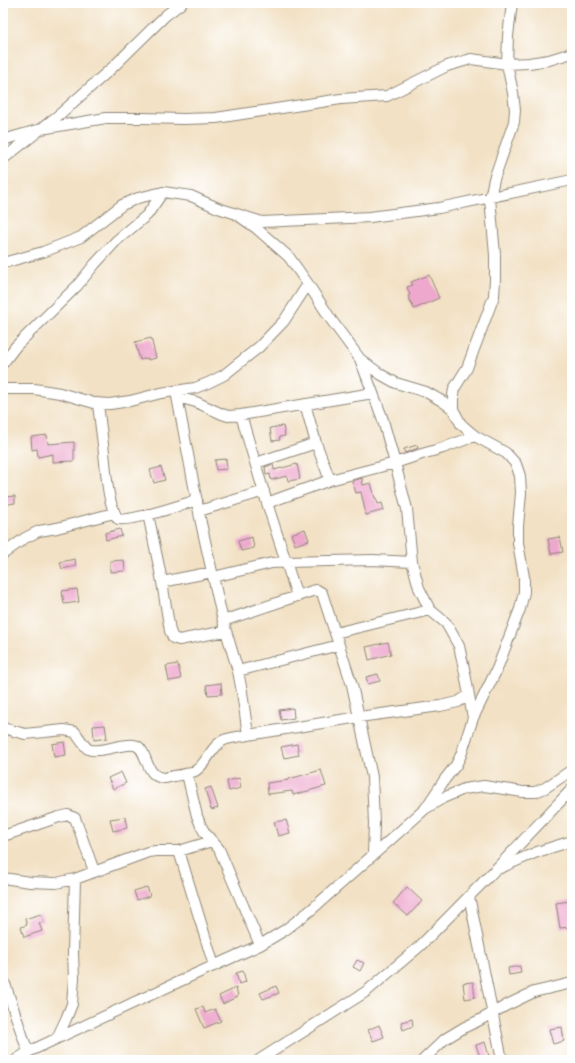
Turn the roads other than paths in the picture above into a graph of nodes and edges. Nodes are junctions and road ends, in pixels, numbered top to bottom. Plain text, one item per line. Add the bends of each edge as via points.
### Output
1 (182, 3) edge
2 (512, 3) edge
3 (572, 53) edge
4 (508, 64) junction
5 (41, 129) junction
6 (3, 140) edge
7 (3, 159) edge
8 (572, 180) edge
9 (163, 192) junction
10 (490, 198) junction
11 (236, 214) junction
12 (3, 263) edge
13 (308, 284) junction
14 (360, 359) junction
15 (3, 363) edge
16 (3, 389) edge
17 (373, 393) junction
18 (176, 394) junction
19 (98, 403) junction
20 (305, 404) junction
21 (453, 409) junction
22 (241, 415) junction
23 (475, 436) junction
24 (316, 443) junction
25 (256, 463) junction
26 (395, 463) junction
27 (330, 480) junction
28 (264, 491) junction
29 (197, 500) junction
30 (267, 503) junction
31 (199, 511) junction
32 (114, 513) junction
33 (148, 514) junction
34 (3, 554) edge
35 (286, 562) junction
36 (412, 562) junction
37 (212, 574) junction
38 (162, 582) junction
39 (297, 596) junction
40 (430, 610) junction
41 (222, 621) junction
42 (226, 631) junction
43 (335, 633) junction
44 (339, 645) junction
45 (238, 671) junction
46 (469, 694) junction
47 (359, 717) junction
48 (473, 718) junction
49 (3, 728) edge
50 (248, 735) junction
51 (572, 770) edge
52 (187, 774) junction
53 (572, 789) edge
54 (424, 809) junction
55 (3, 836) edge
56 (212, 841) junction
57 (572, 841) edge
58 (179, 851) junction
59 (373, 855) junction
60 (495, 870) junction
61 (94, 871) junction
62 (3, 878) edge
63 (75, 879) junction
64 (469, 896) junction
65 (260, 945) junction
66 (214, 966) junction
67 (4, 982) edge
68 (572, 982) edge
69 (492, 1013) junction
70 (57, 1038) junction
71 (28, 1052) junction
72 (16, 1060) edge
73 (259, 1060) edge
74 (423, 1060) edge
75 (502, 1060) edge

1 - 5 street
2 - 4 street
3 - 4 street via 549,60
4 - 5 street via 471,59 448,66 386,96 341,99 216,118 106,118
4 - 10 street via 515,104 514,122
5 - 6 street
5 - 7 street
8 - 10 street
9 - 11 street via 192,196
9 - 12 street via 122,205 81,237 43,252
9 - 15 street via 147,215 116,241 77,286 16,346
10 - 11 street via 370,217 262,222
10 - 21 street via 495,255 494,296 467,368 454,389
11 - 13 street via 289,257
13 - 14 street
13 - 18 street via 284,321 224,376
14 - 17 street
14 - 21 street via 396,383 426,392
16 - 19 street via 34,389
17 - 20 street
17 - 26 street
18 - 19 street via 161,393 130,401
18 - 22 street via 228,416
18 - 29 street
19 - 32 street
20 - 22 street
20 - 24 street
21 - 23 street via 461,424
22 - 25 street
23 - 26 street
23 - 48 street via 506,453 516,464 520,476 518,543 524,592 497,669
24 - 25 street
24 - 27 street
25 - 28 street
26 - 27 street
26 - 36 street via 407,510
27 - 30 street
28 - 30 street
28 - 31 street
29 - 31 street
29 - 33 street
30 - 35 street
31 - 37 street
32 - 33 street via 122,520
32 - 34 street via 39,531
33 - 38 street
35 - 36 street
35 - 37 street
35 - 39 street
36 - 40 street via 419,588
37 - 38 street
37 - 41 street
38 - 42 street via 170,631 174,638 180,640
39 - 41 street
39 - 43 street via 317,590 322,593
40 - 43 street
40 - 46 street via 446,623 459,646
41 - 42 street
42 - 45 street
43 - 44 street
44 - 45 street
44 - 47 street
45 - 50 street
46 - 47 street via 458,702 440,706
46 - 48 street
47 - 50 street
47 - 59 street via 372,777
48 - 54 street via 456,765
49 - 52 street via 25,734 64,730 75,732 88,748 94,750 135,745 141,749 155,775 164,778
50 - 52 street via 224,740 216,746 200,768
51 - 54 street via 545,788 534,792 484,786 464,789
52 - 56 street via 199,821
53 - 60 street
54 - 59 street
55 - 61 street via 68,815 75,818
56 - 58 street
56 - 65 street via 219,849
57 - 60 street via 537,852
58 - 61 street via 148,852
58 - 66 street
59 - 65 street via 311,910
60 - 64 street
61 - 63 street
62 - 63 street via 56,883
63 - 70 street via 72,1004
64 - 69 street
64 - 73 street via 420,946 367,991
65 - 66 street
66 - 70 street
67 - 71 street
68 - 69 street via 534,992
69 - 74 street via 445,1038
69 - 75 street
70 - 71 street
71 - 72 street

